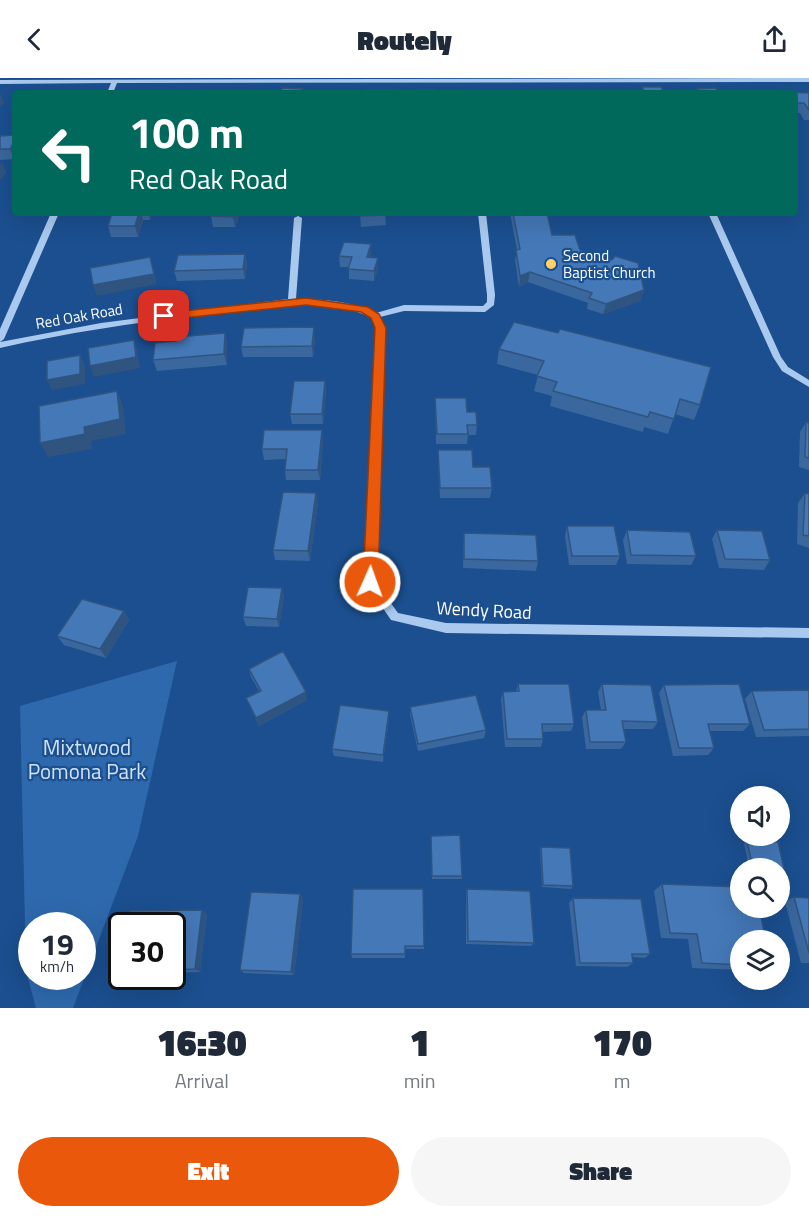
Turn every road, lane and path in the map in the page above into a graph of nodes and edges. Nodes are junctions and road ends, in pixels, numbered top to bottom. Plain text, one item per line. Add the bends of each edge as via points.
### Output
1 (740, 79) edge
2 (339, 80) edge
3 (809, 80) edge
4 (0, 82) edge
5 (115, 82) junction
6 (111, 90) edge
7 (54, 216) edge
8 (482, 216) edge
9 (713, 216) edge
10 (298, 218) dead end
11 (292, 302) junction
12 (375, 316) junction
13 (0, 339) edge
14 (0, 345) edge
15 (809, 384) edge
16 (809, 633) edge

1 - 2 street
1 - 3 street
2 - 5 street
4 - 5 street
5 - 6 street
7 - 13 street
8 - 12 street via 491,295 491,303 485,309 404,308
9 - 15 street via 777,357 785,369
10 - 11 street
11 - 12 street, Red Oak Road via 348,306
11 - 14 street, Red Oak Road via 121,321
12 - 16 street, Wendy Road via 380,328 370,582 395,617 446,628

